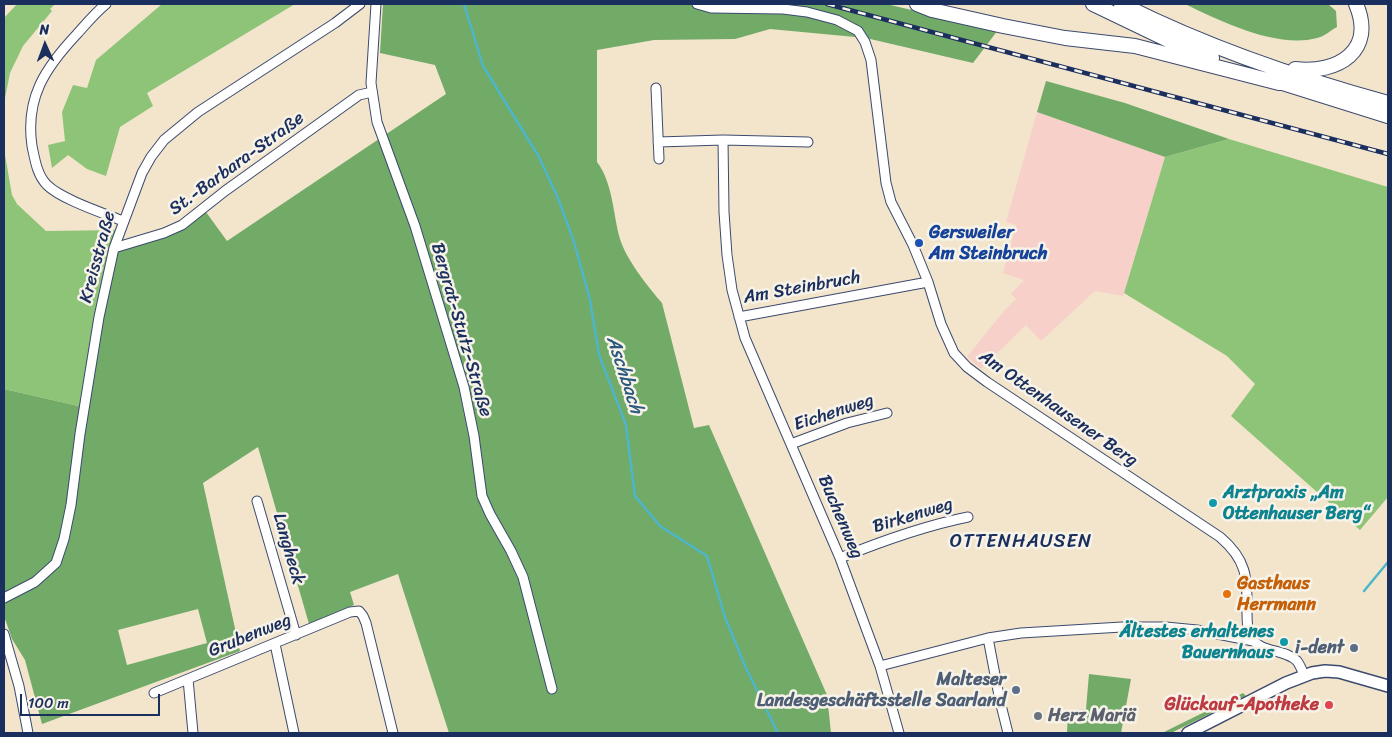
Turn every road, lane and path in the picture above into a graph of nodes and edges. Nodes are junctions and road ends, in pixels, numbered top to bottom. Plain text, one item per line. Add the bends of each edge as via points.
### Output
1 (106, 4) edge
2 (360, 4) edge
3 (376, 4) edge
4 (697, 4) edge
5 (917, 4) edge
6 (1093, 4) edge
7 (1121, 4) edge
8 (1356, 4) edge
9 (1269, 66) junction
10 (1278, 83) junction
11 (656, 88) dead end
12 (372, 92) junction
13 (1388, 103) edge
14 (1388, 116) edge
15 (723, 140) junction
16 (658, 142) junction
17 (808, 142) dead end
18 (659, 159) dead end
19 (123, 221) junction
20 (114, 248) junction
21 (928, 282) junction
22 (739, 317) junction
23 (887, 413) dead end
24 (791, 444) junction
25 (257, 501) dead end
26 (968, 517) dead end
27 (840, 558) junction
28 (4, 598) edge
29 (4, 634) edge
30 (296, 635) junction
31 (988, 638) junction
32 (1253, 641) junction
33 (274, 644) junction
34 (880, 666) junction
35 (1304, 675) junction
36 (188, 679) junction
37 (1388, 686) edge
38 (552, 689) dead end
39 (154, 693) dead end
40 (28, 733) edge
41 (193, 733) edge
42 (294, 733) edge
43 (393, 733) edge
44 (899, 733) edge
45 (1008, 733) edge
46 (1188, 733) edge

1 - 19 street via 46,71 34,99 31,139 37,167 46,184 61,195
2 - 19 street, Kreisstraße via 198,112 164,140 142,173
3 - 12 street, Bergrat-Stutz-Straße
4 - 21 street, Am Ottenhausener Berg via 711,8 807,12 837,20 858,31 871,60 888,192
5 - 10 highway via 1065,38 1135,46
6 - 10 highway via 1170,41
7 - 9 highway via 1212,45
8 - 9 highway via 1361,18 1360,37 1352,54 1340,64 1315,70
9 - 13 highway
10 - 14 highway
11 - 16 street
12 - 20 street, St.-Barbara-Straße via 359,95 173,230
12 - 38 street, Bergrat-Stutz-Straße via 377,122 415,226 464,387 482,496 522,577
15 - 16 street
15 - 17 street
15 - 22 street, Am Steinbruch via 726,235 732,290
16 - 18 street
19 - 20 street, Kreisstraße
20 - 28 street, Kreisstraße via 98,317 64,539 56,563 36,582
21 - 22 street, Am Steinbruch
21 - 32 street, Am Ottenhausener Berg via 954,353 967,367 1232,548 1244,570 1247,626
22 - 24 street, Buchenweg
23 - 24 street, Eichenweg via 847,423
24 - 27 street, Buchenweg
25 - 30 street, Langheck
26 - 27 street, Birkenweg via 898,535
27 - 34 street, Buchenweg
29 - 40 street
30 - 33 street, Grubenweg
30 - 43 street, Grubenweg via 359,611 366,623
31 - 32 street via 1021,632 1166,627
31 - 34 street
31 - 45 street
32 - 35 street via 1296,661
33 - 36 street, Grubenweg
33 - 42 street
34 - 44 street, Buchenweg
35 - 37 main road via 1319,671 1339,672
35 - 46 main road
36 - 39 street, Grubenweg
36 - 41 street

